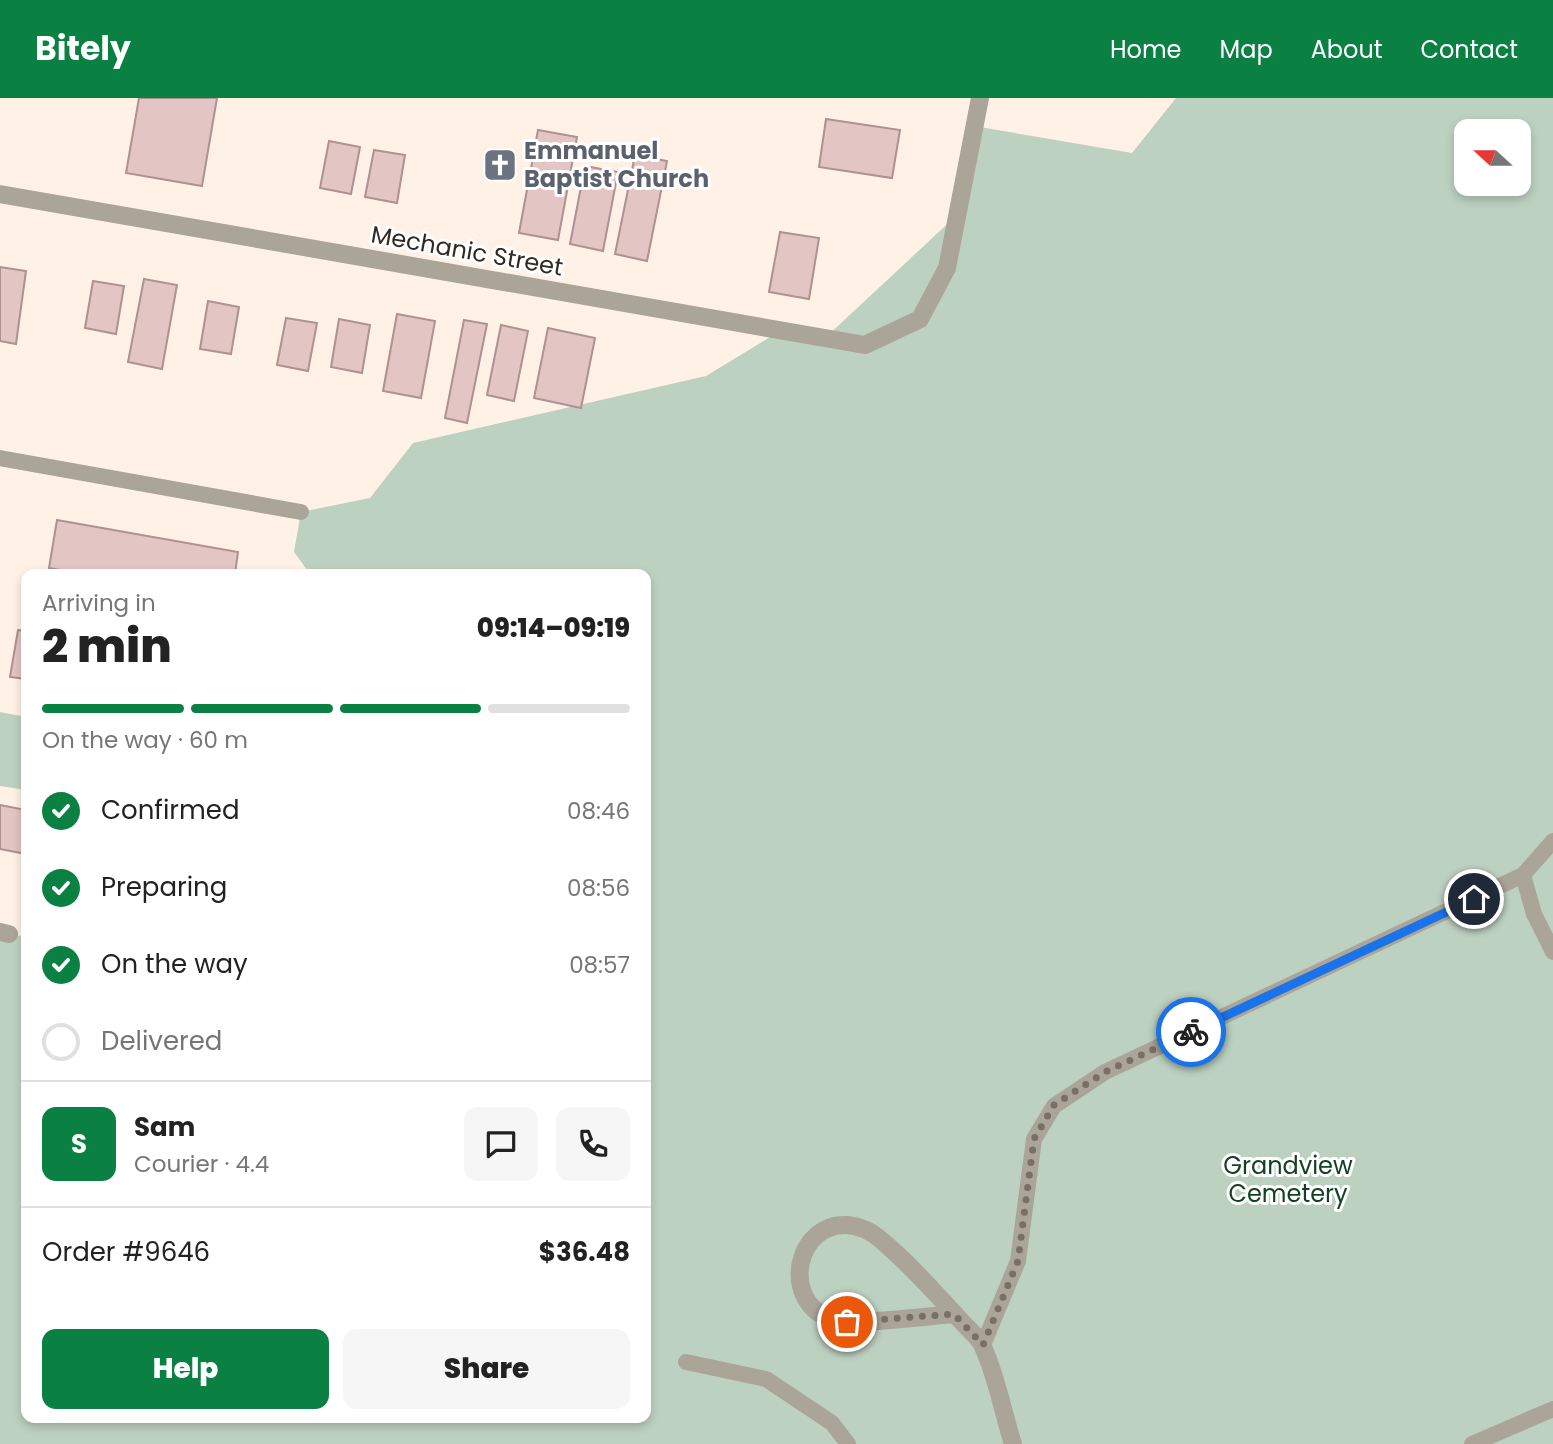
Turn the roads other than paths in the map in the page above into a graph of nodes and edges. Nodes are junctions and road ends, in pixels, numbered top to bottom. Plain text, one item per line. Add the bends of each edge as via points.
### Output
1 (980, 98) edge
2 (0, 194) edge
3 (0, 458) edge
4 (301, 512) dead end
5 (1553, 841) edge
6 (1523, 876) junction
7 (1553, 952) edge
8 (954, 1314) junction
9 (983, 1345) junction
10 (686, 1362) dead end
11 (1553, 1409) edge
12 (848, 1444) edge
13 (1013, 1444) edge
14 (1472, 1444) edge

1 - 2 street, Mechanic Street via 947,268 920,319 865,345
3 - 4 lane
5 - 6 lane
6 - 7 lane via 1534,914
6 - 9 lane via 1105,1072 1054,1105 1034,1139 1018,1261
8 - 8 street via 864,1228 827,1229 811,1240 801,1256 798,1275 802,1293 813,1309 828,1319 847,1322
8 - 9 street
9 - 13 street
10 - 12 lane via 766,1378 832,1423
11 - 14 lane

